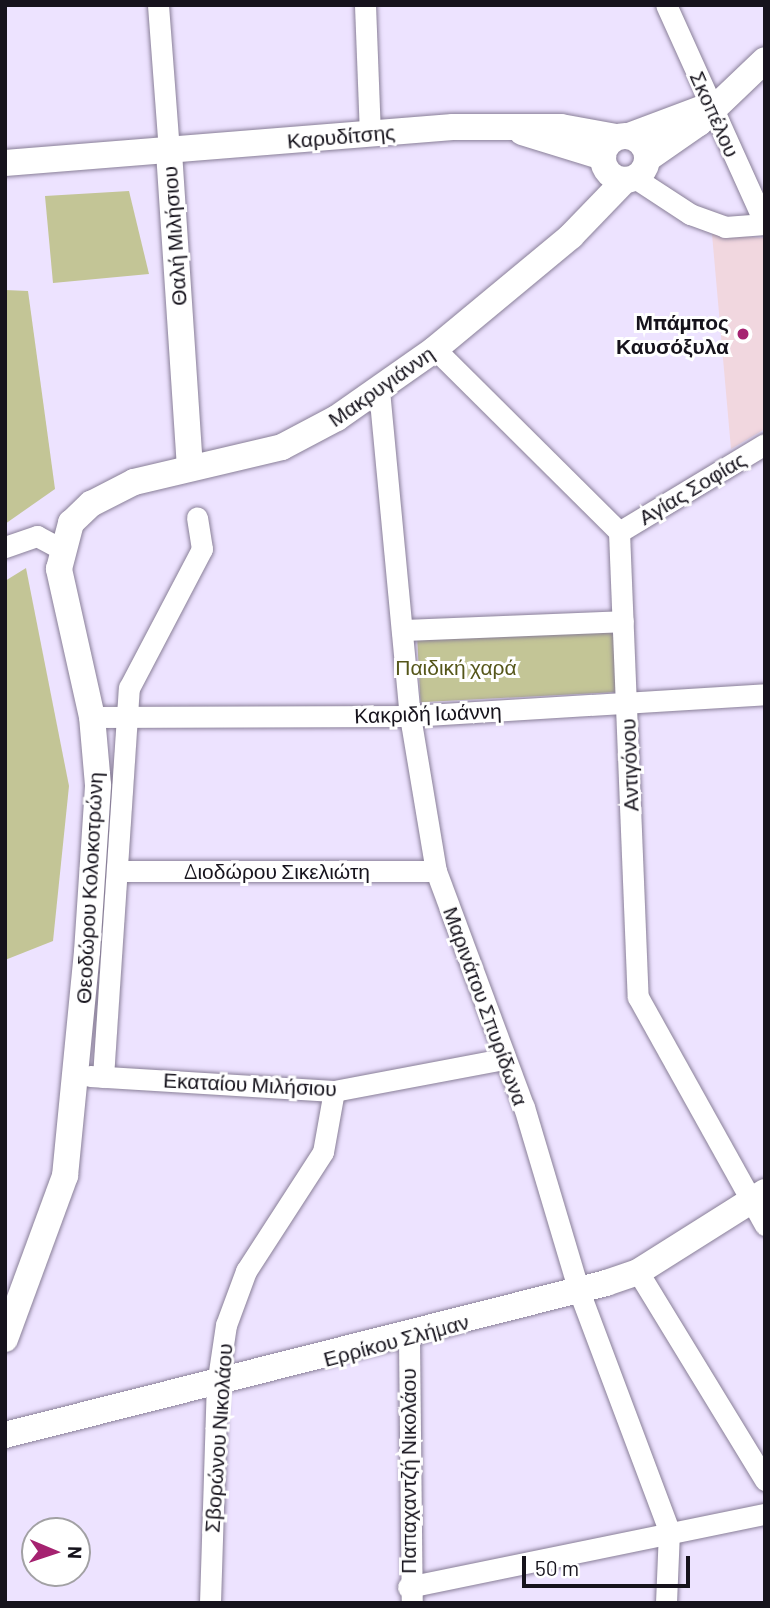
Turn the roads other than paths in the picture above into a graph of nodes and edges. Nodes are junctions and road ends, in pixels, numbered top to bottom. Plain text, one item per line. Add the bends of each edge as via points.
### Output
1 (158, 5) edge
2 (365, 5) edge
3 (666, 5) edge
4 (765, 60) edge
5 (712, 107) junction
6 (370, 133) junction
7 (169, 152) junction
8 (623, 160) junction
9 (5, 163) edge
10 (765, 223) edge
11 (435, 349) junction
12 (379, 390) junction
13 (765, 444) edge
14 (190, 467) junction
15 (197, 517) dead end
16 (619, 532) junction
17 (5, 547) edge
18 (61, 549) junction
19 (623, 621) junction
20 (402, 630) junction
21 (765, 678) edge
22 (765, 694) edge
23 (716, 698) junction
24 (627, 704) junction
25 (92, 716) junction
26 (130, 716) junction
27 (410, 716) junction
28 (118, 871) junction
29 (436, 871) junction
30 (504, 1059) junction
31 (77, 1075) junction
32 (103, 1077) junction
33 (334, 1091) junction
34 (758, 1197) edge
35 (765, 1225) edge
36 (638, 1272) junction
37 (579, 1291) junction
38 (409, 1338) junction
39 (5, 1339) edge
40 (217, 1385) junction
41 (5, 1435) edge
42 (765, 1480) edge
43 (765, 1514) edge
44 (670, 1531) junction
45 (410, 1595) edge
46 (209, 1603) edge
47 (667, 1603) edge

1 - 7 street, Θαλή Μιλήσιου
2 - 6 street
3 - 5 street, Σκοπέλου
4 - 5 street, Μακρυγιάννη
5 - 8 street, Μακρυγιάννη
5 - 10 street, Σκοπέλου
6 - 7 street, Καρυδίτσης
6 - 8 street, Καρυδίτσης via 514,128
7 - 9 street, Καρυδίτσης
7 - 14 street, Θαλή Μιλήσιου
8 - 10 street via 673,205 725,227
8 - 11 street, Μακρυγιάννη via 544,252
11 - 12 street, Μακρυγιάννη
11 - 16 street
12 - 14 street, Μακρυγιάννη via 294,442
12 - 20 street, Μαρινάτου Σπυρίδωνα
13 - 16 street, Αγίας Σοφίας
14 - 18 street, Θεοδώρου Κολοκοτρώνη via 134,482 91,503 71,523
15 - 26 street via 202,549 129,688
16 - 19 street, Αντιγόνου
17 - 18 street via 37,536
18 - 25 street, Θεοδώρου Κολοκοτρώνη via 64,614
19 - 20 street
19 - 24 street, Αντιγόνου
20 - 27 street, Μαρινάτου Σπυρίδωνα
21 - 23 street
22 - 23 street, Κακριδή Ιωάννη
23 - 24 street, Κακριδή Ιωάννη
24 - 27 street, Κακριδή Ιωάννη
24 - 34 street, Αντιγόνου via 638,997
25 - 26 street, Κακριδή Ιωάννη
25 - 31 street, Θεοδώρου Κολοκοτρώνη via 98,785
26 - 27 street, Κακριδή Ιωάννη
26 - 28 street
27 - 29 street, Μαρινάτου Σπυρίδωνα
28 - 29 street, Διοδώρου Σικελιώτη
28 - 32 street
29 - 30 street, Μαρινάτου Σπυρίδωνα
30 - 33 street, Εκαταίου Μιλήσιου
30 - 37 street, Μαρινάτου Σπυρίδωνα
31 - 32 street, Εκαταίου Μιλήσιου
31 - 39 street, Θεοδώρου Κολοκοτρώνη via 60,1200
32 - 33 street, Εκαταίου Μιλήσιου
33 - 40 street, Σβορώνου Νικολάου via 323,1152 232,1301
34 - 35 street, Αντιγόνου
34 - 36 street, Ερρίκου Σλήμαν
36 - 37 street, Ερρίκου Σλήμαν
36 - 42 street
37 - 38 street, Ερρίκου Σλήμαν
37 - 44 street, Μαρινάτου Σπυρίδωνα
38 - 40 street, Ερρίκου Σλήμαν
38 - 45 street, Παπαχαντζή Νικολάου
40 - 41 street, Ερρίκου Σλήμαν
40 - 46 street, Σβορώνου Νικολάου
43 - 44 street
44 - 45 street
44 - 47 street, Μαρινάτου Σπυρίδωνα

